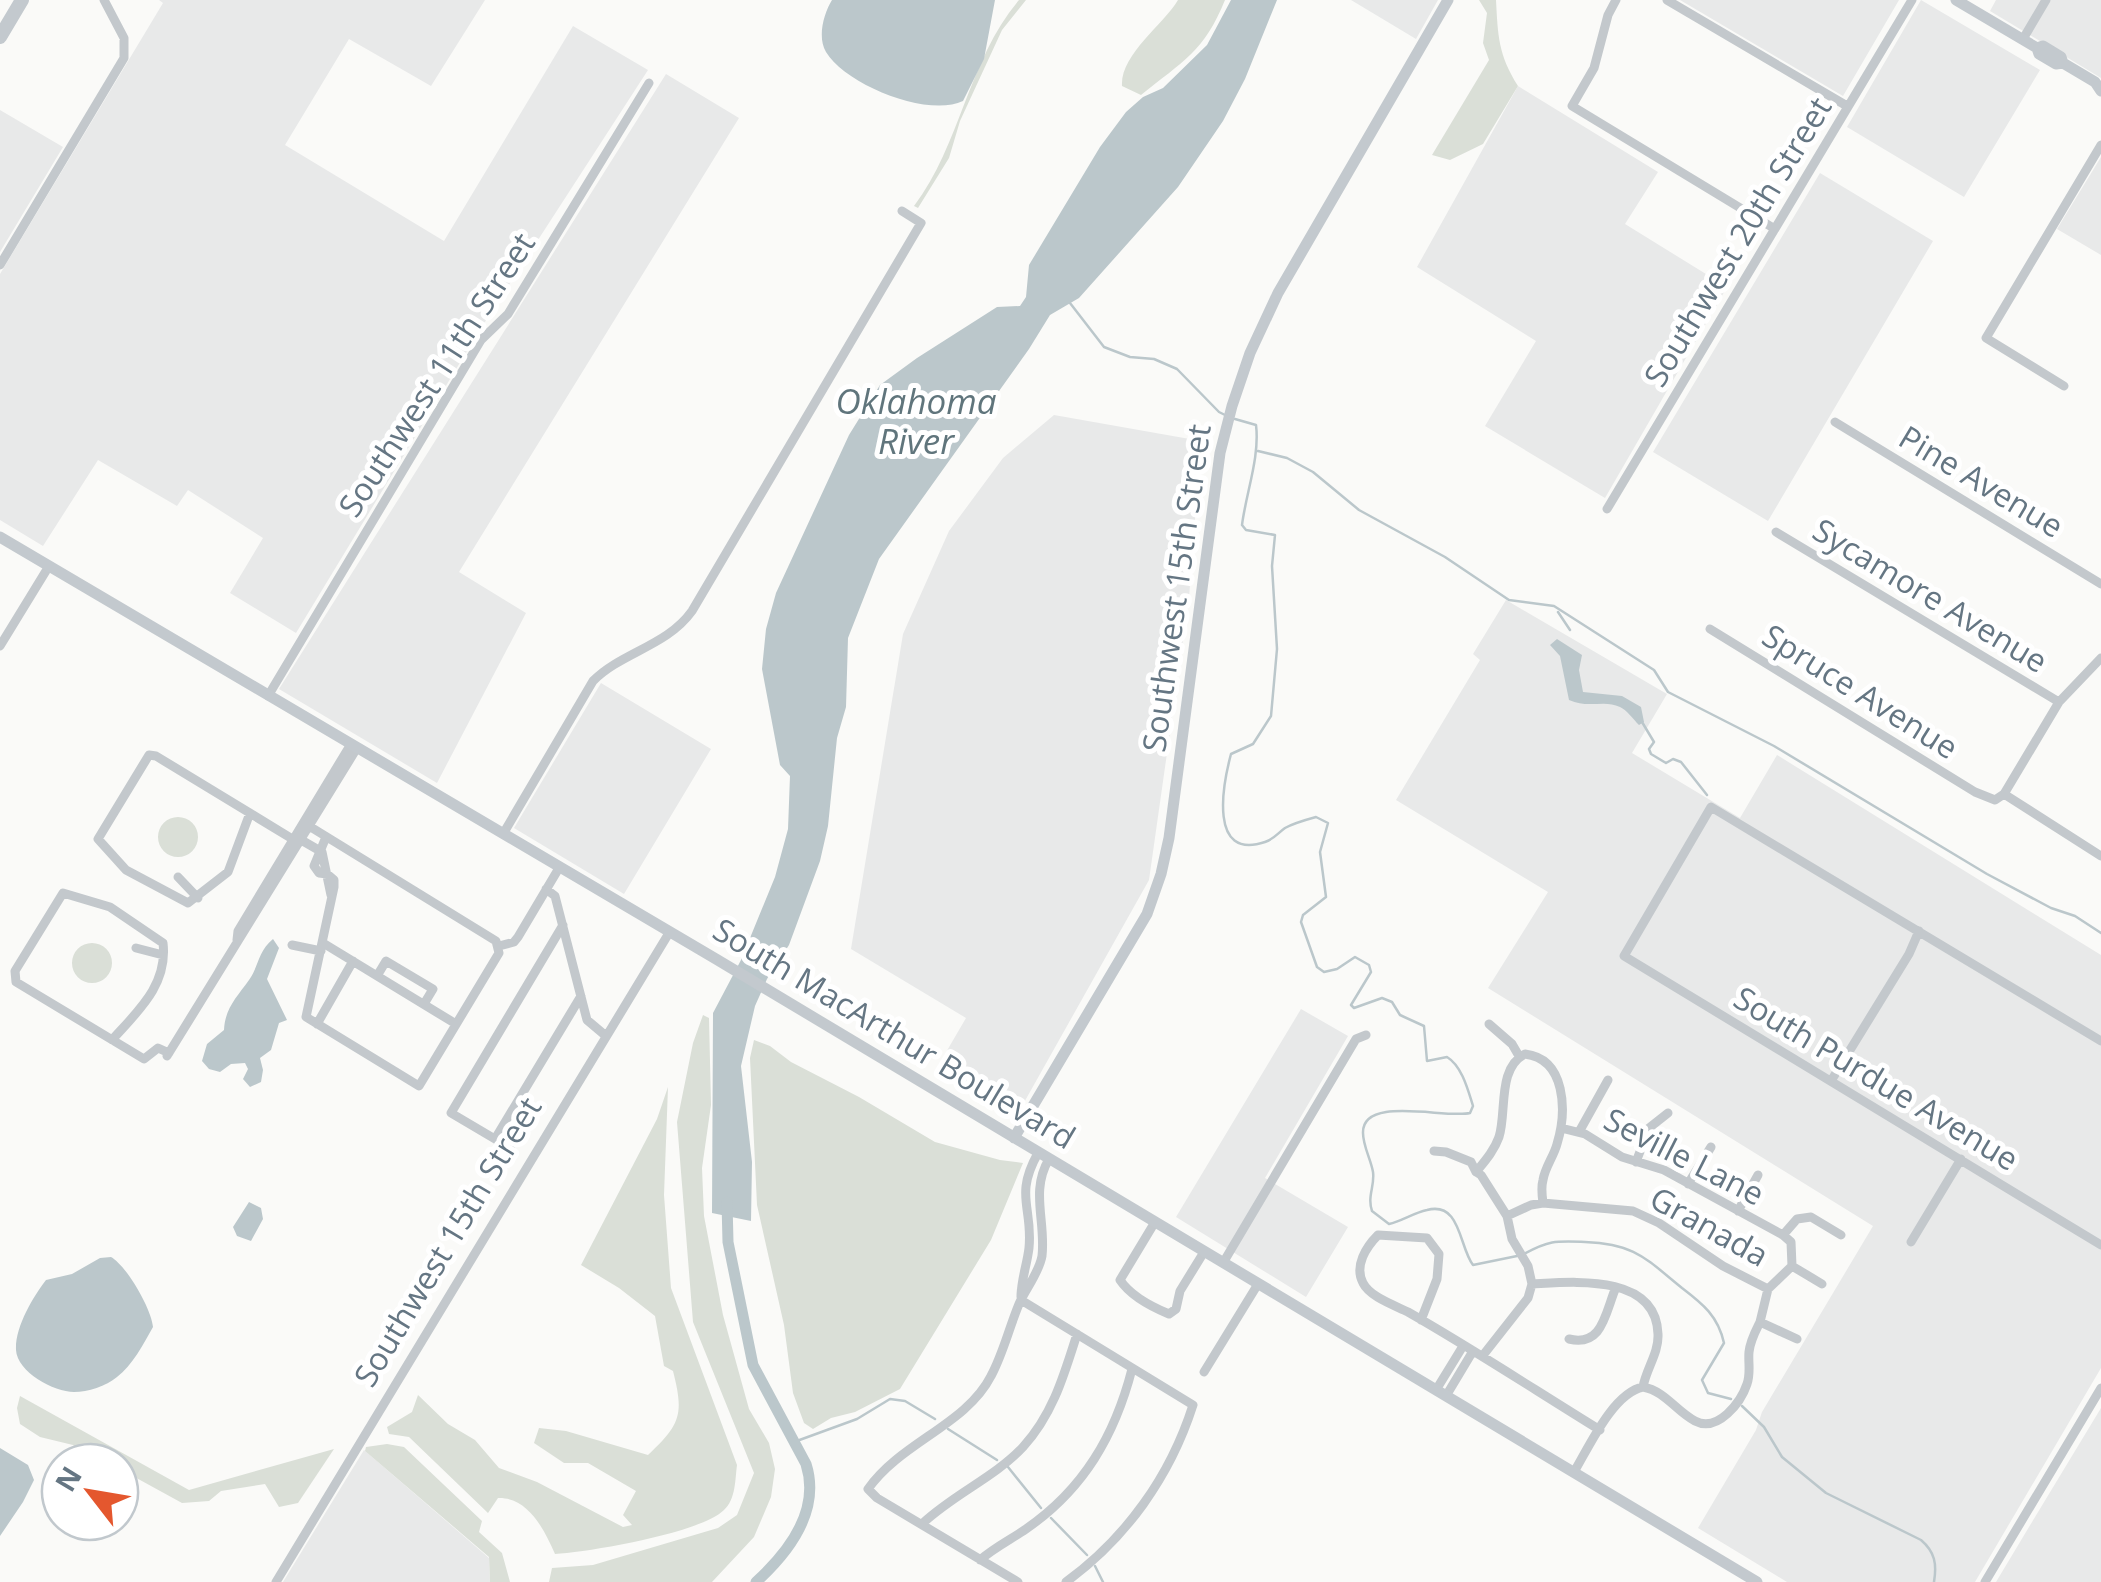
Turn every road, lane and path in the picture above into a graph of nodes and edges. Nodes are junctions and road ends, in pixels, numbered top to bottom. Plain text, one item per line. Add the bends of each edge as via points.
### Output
1 (22, 0) edge
2 (104, 0) edge
3 (1448, 0) edge
4 (1616, 0) edge
5 (1667, 0) edge
6 (1912, 0) edge
7 (1956, 0) edge
8 (2046, 0) edge
9 (0, 37) edge
10 (2022, 39) junction
11 (649, 82) dead end
12 (2099, 85) edge
13 (1847, 106) junction
14 (2101, 145) edge
15 (902, 211) dead end
16 (1774, 229) junction
17 (0, 265) edge
18 (2064, 386) dead end
19 (1834, 422) dead end
20 (1607, 510) dead end
21 (1776, 532) dead end
22 (0, 537) edge
23 (49, 566) junction
24 (2101, 584) edge
25 (1710, 629) dead end
26 (0, 646) edge
27 (2101, 658) edge
28 (268, 696) junction
29 (2059, 702) junction
30 (354, 746) junction
31 (2004, 794) junction
32 (250, 813) junction
33 (309, 826) junction
34 (503, 834) junction
35 (326, 837) junction
36 (297, 840) junction
37 (318, 850) junction
38 (2101, 856) edge
39 (559, 868) junction
40 (178, 877) dead end
41 (546, 889) junction
42 (198, 898) junction
43 (563, 925) junction
44 (1919, 931) junction
45 (670, 933) junction
46 (498, 944) junction
47 (292, 945) dead end
48 (322, 947) junction
49 (136, 948) dead end
50 (164, 955) junction
51 (354, 962) junction
52 (377, 976) junction
53 (581, 996) junction
54 (424, 1004) junction
55 (317, 1024) junction
56 (456, 1024) junction
57 (1489, 1024) dead end
58 (1366, 1035) dead end
59 (606, 1036) junction
60 (112, 1040) junction
61 (2101, 1041) edge
62 (1519, 1056) junction
63 (1608, 1080) dead end
64 (1832, 1081) junction
65 (1668, 1114) dead end
66 (1561, 1128) junction
67 (1579, 1132) junction
68 (495, 1138) junction
69 (1014, 1138) junction
70 (1711, 1146) dead end
71 (510, 1148) dead end
72 (1434, 1151) dead end
73 (1044, 1156) junction
74 (1960, 1159) junction
75 (1636, 1162) junction
76 (1476, 1172) junction
77 (1758, 1175) dead end
78 (1688, 1184) junction
79 (1543, 1203) junction
80 (1038, 1211) junction
81 (1025, 1212) junction
82 (1738, 1212) junction
83 (1508, 1216) junction
84 (1154, 1222) junction
85 (1842, 1234) dead end
86 (1783, 1235) junction
87 (1910, 1242) dead end
88 (2101, 1244) edge
89 (1204, 1252) junction
90 (1224, 1263) junction
91 (1792, 1266) junction
92 (1258, 1284) junction
93 (1532, 1284) junction
94 (1822, 1284) dead end
95 (1616, 1287) junction
96 (1768, 1289) junction
97 (1021, 1300) junction
98 (1421, 1320) junction
99 (1760, 1322) junction
100 (1077, 1334) junction
101 (1568, 1339) dead end
102 (1797, 1340) dead end
103 (1463, 1346) junction
104 (1479, 1353) junction
105 (1132, 1368) junction
106 (1204, 1372) dead end
107 (1642, 1388) junction
108 (2101, 1388) edge
109 (1441, 1393) junction
110 (1600, 1430) junction
111 (1574, 1472) junction
112 (924, 1523) junction
113 (980, 1560) junction
114 (276, 1582) edge
115 (1018, 1582) edge
116 (1066, 1582) edge
117 (1757, 1582) edge
118 (1984, 1582) edge

1 - 9 highway
2 - 17 street via 124,38 124,58
3 - 69 main road, Southwest 15th Street via 1278,294 1241,379 1220,452 1161,874 1147,914
4 - 16 street via 1594,68 1572,106
5 - 13 street
6 - 13 street, Southwest 20th Street
7 - 10 main road via 1980,8
8 - 10 street
10 - 12 main road
11 - 28 street, Southwest 11th Street via 508,314 481,340
13 - 16 street, Southwest 20th Street
14 - 18 street via 1986,338
15 - 34 street via 921,223 692,611 670,634 593,681
16 - 20 street, Southwest 20th Street
19 - 24 street, Pine Avenue
21 - 29 street, Sycamore Avenue
22 - 23 main road, South MacArthur Boulevard
23 - 26 street
23 - 28 main road, South MacArthur Boulevard
25 - 31 street, Spruce Avenue via 1985,796 1995,800
27 - 29 street
28 - 30 main road, South MacArthur Boulevard
29 - 31 street
30 - 33 street
30 - 34 main road, South MacArthur Boulevard
30 - 36 street
31 - 38 street
32 - 36 street
32 - 42 street via 228,872
32 - 42 street via 149,755 108,819 98,839 126,870 183,903
33 - 35 street
33 - 36 street
34 - 39 main road, South MacArthur Boulevard
35 - 37 street
35 - 46 street via 392,872
36 - 37 street
36 - 60 street via 168,1056 158,1048 144,1059
37 - 48 street via 332,898
39 - 41 street
39 - 45 main road, South MacArthur Boulevard
40 - 42 street
41 - 43 street via 556,896
41 - 46 street via 518,937
43 - 53 street
43 - 68 street via 451,1112
44 - 61 street
44 - 64 street
44 - 64 street, South Purdue Avenue via 1711,807 1624,956
45 - 59 street, Southwest 15th Street
45 - 69 main road, South MacArthur Boulevard
46 - 56 street via 499,953
47 - 48 street
48 - 51 street
48 - 55 street via 306,1018
49 - 50 street
50 - 60 street via 154,991
50 - 60 street via 160,939 110,907 64,893 15,971 16,982
51 - 52 street
51 - 55 street
52 - 54 street
52 - 54 street via 386,961 434,989
53 - 59 street via 589,1024
53 - 68 street
54 - 56 street
55 - 56 street via 419,1086
57 - 62 street, Seville Lane
58 - 90 street via 1356,1039
59 - 114 street, Southwest 15th Street
62 - 66 street, Seville Lane via 1540,1057 1557,1074
62 - 76 street via 1507,1080 1498,1141
63 - 67 street
64 - 74 street, South Purdue Avenue
65 - 75 street via 1649,1128
66 - 67 street, Seville Lane
66 - 79 street, Seville Lane via 1543,1179
67 - 75 street, Seville Lane
68 - 71 street
69 - 73 main road, South MacArthur Boulevard
70 - 78 street
72 - 76 street via 1471,1162
73 - 80 street
73 - 81 street via 1025,1180
73 - 84 main road, South MacArthur Boulevard
74 - 87 street
74 - 88 street, South Purdue Avenue
75 - 78 street, Seville Lane
76 - 83 street
77 - 82 street
78 - 82 street, Seville Lane
79 - 83 street, Granada
79 - 96 street, Granada via 1633,1210
80 - 81 street
80 - 97 street via 1042,1260
81 - 97 street via 1030,1241
82 - 86 street, Seville Lane
83 - 93 street
84 - 89 main road, South MacArthur Boulevard
84 - 89 street via 1120,1280 1169,1314
85 - 86 street via 1812,1217 1797,1219
86 - 91 street via 1792,1242
89 - 90 main road, South MacArthur Boulevard
90 - 92 main road, South MacArthur Boulevard
91 - 94 street
91 - 96 street
92 - 106 street
92 - 109 main road, South MacArthur Boulevard
93 - 95 street
93 - 104 street via 1528,1298
95 - 101 street via 1596,1336
95 - 107 street via 1644,1302 1656,1323 1658,1344
96 - 99 street
97 - 100 street
97 - 112 street via 982,1391 884,1468 868,1489
98 - 98 street via 1366,1289 1361,1260 1378,1234 1427,1238 1440,1254
98 - 103 street
99 - 102 street
99 - 107 street via 1749,1348 1748,1382 1721,1420 1696,1422 1658,1392
100 - 105 street
100 - 112 street via 1052,1406 1022,1448
103 - 104 street
103 - 109 street
104 - 109 street
104 - 110 street
105 - 113 street via 1108,1440 1084,1476
105 - 116 street via 1192,1406 1174,1454 1137,1514
107 - 110 street via 1620,1400
108 - 118 street
109 - 111 main road, South MacArthur Boulevard
110 - 111 street
111 - 117 main road, South MacArthur Boulevard
112 - 113 street
113 - 115 street

